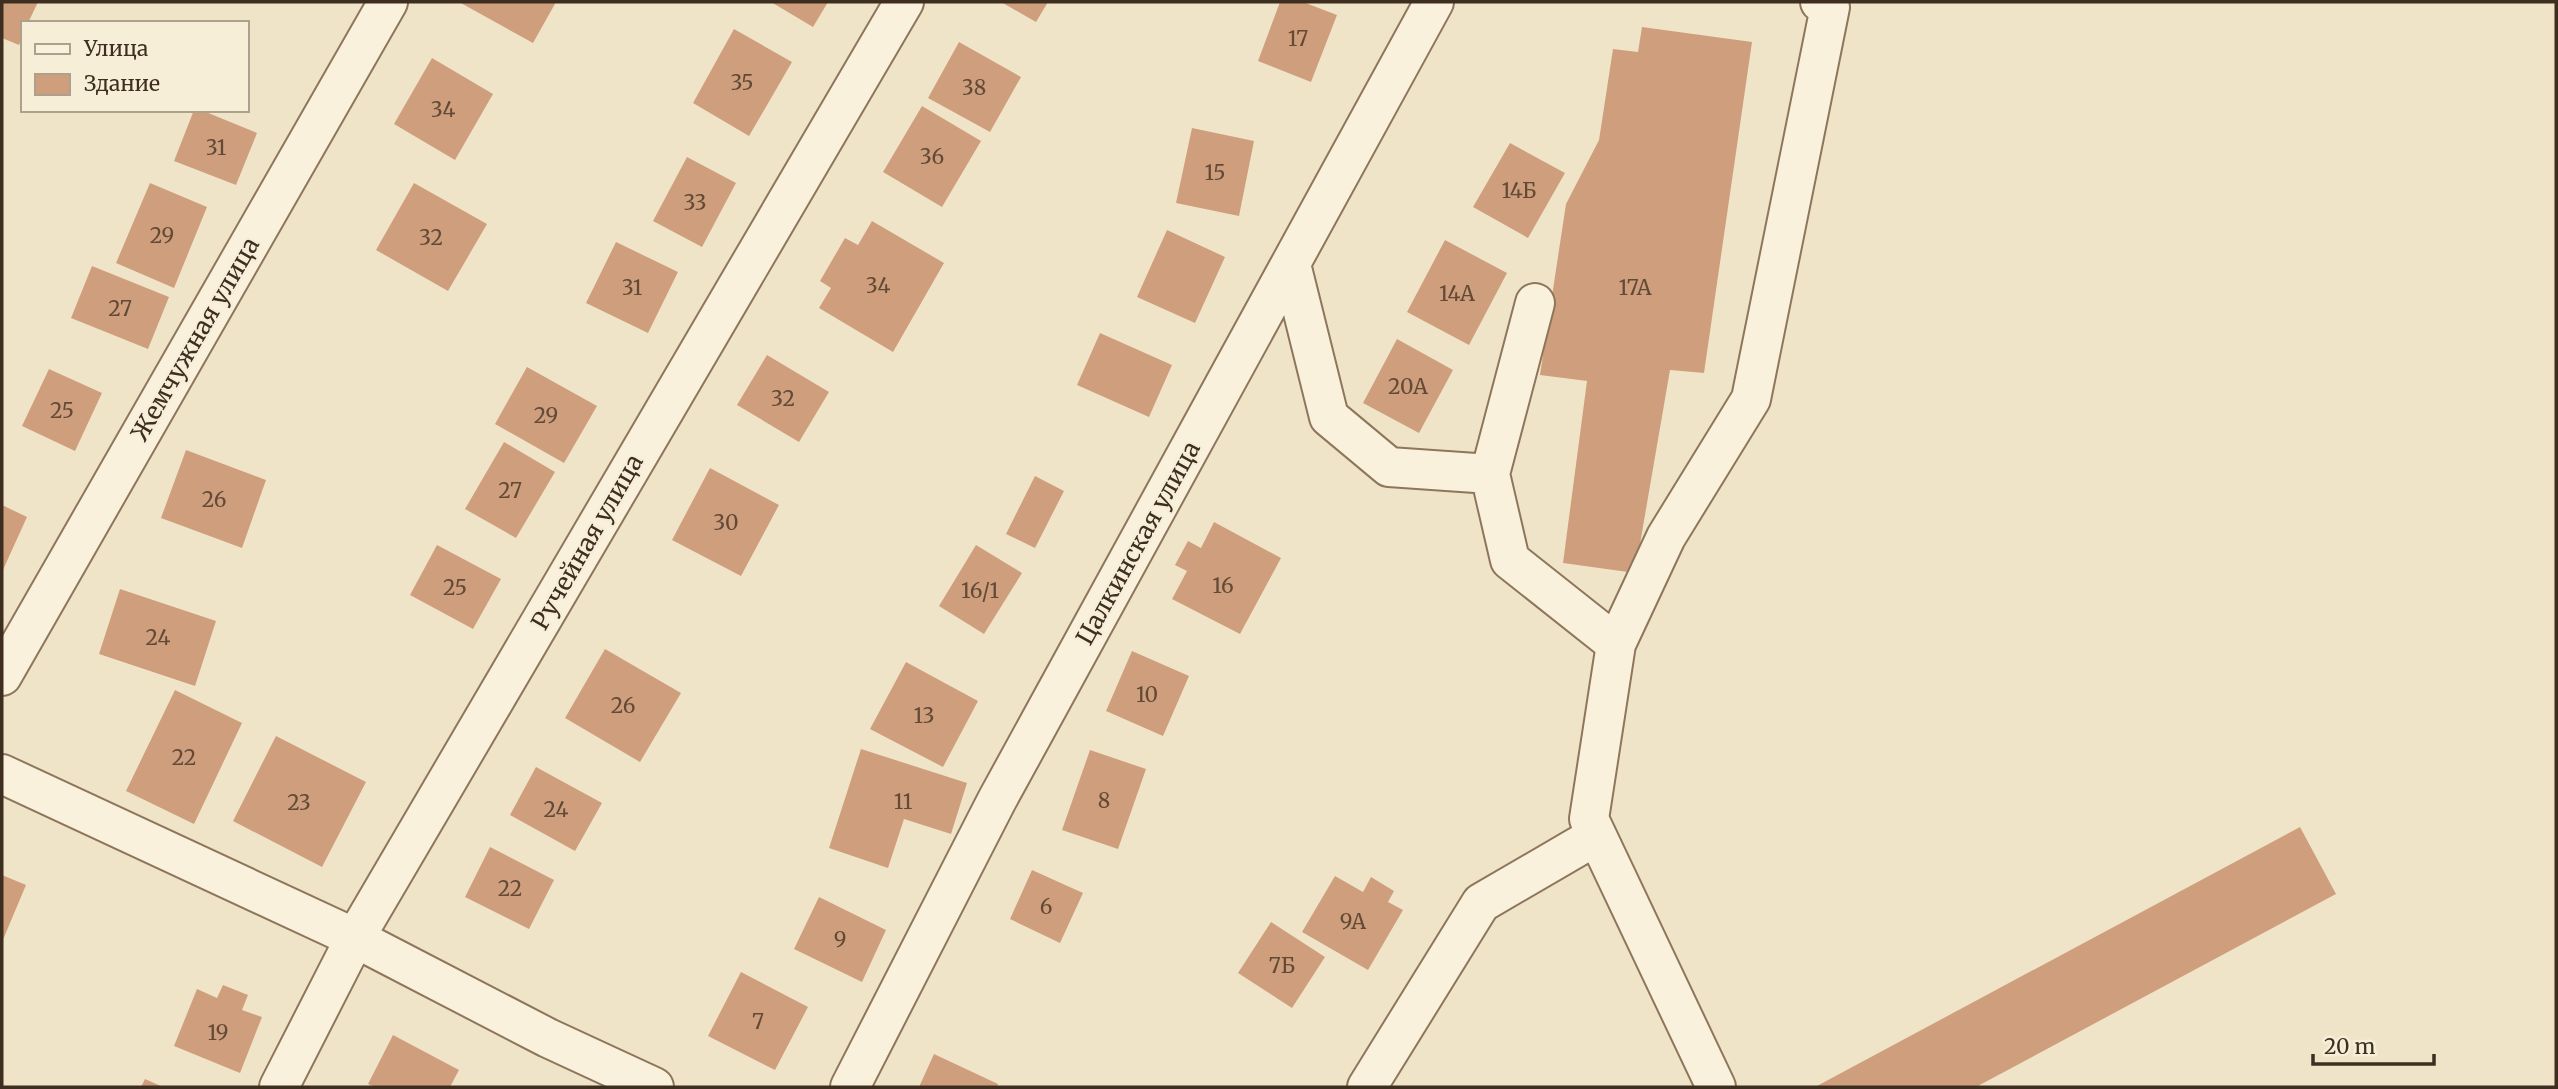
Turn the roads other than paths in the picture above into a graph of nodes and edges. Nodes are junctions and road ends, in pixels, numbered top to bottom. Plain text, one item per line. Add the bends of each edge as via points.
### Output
1 (388, 2) edge
2 (904, 2) edge
3 (1434, 2) edge
4 (1820, 2) edge
5 (1291, 264) junction
6 (1535, 303) dead end
7 (1490, 474) junction
8 (1616, 644) junction
9 (2, 676) edge
10 (2, 774) edge
11 (1596, 836) junction
12 (355, 938) junction
13 (279, 1087) edge
14 (654, 1087) edge
15 (850, 1087) edge
16 (1367, 1087) edge
17 (1716, 1087) edge

1 - 9 street, Жемчужная улица
2 - 12 street, Ручейная улица
3 - 5 street, Цалкинская улица
4 - 8 street via 1829,7 1751,399 1666,537
5 - 7 street via 1329,417 1389,467
5 - 15 street, Цалкинская улица via 997,800
6 - 7 street
7 - 8 street via 1510,560
8 - 11 street via 1589,819
10 - 12 street
11 - 16 street via 1481,903
11 - 17 street
12 - 13 street, Ручейная улица
12 - 14 street

